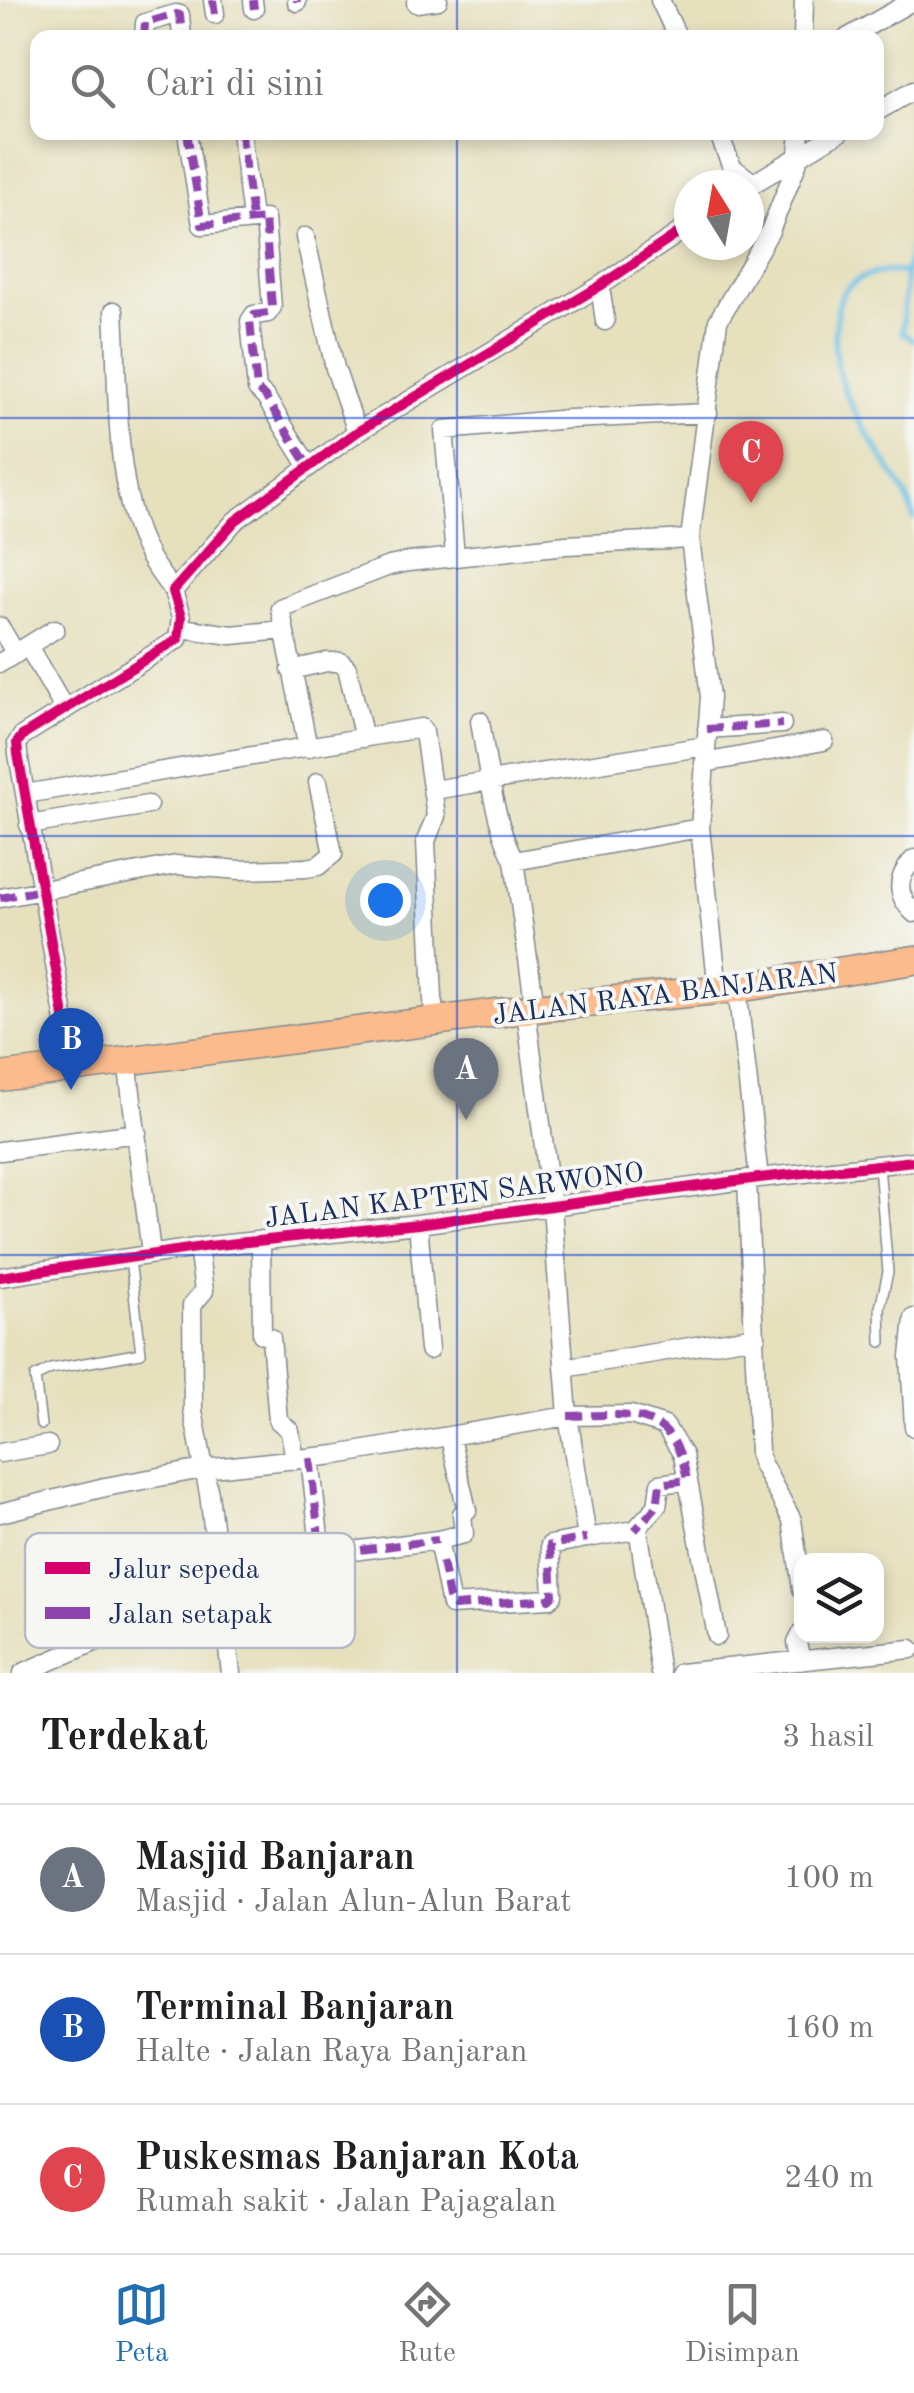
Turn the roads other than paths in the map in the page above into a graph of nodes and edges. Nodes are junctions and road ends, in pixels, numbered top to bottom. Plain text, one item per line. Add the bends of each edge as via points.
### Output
1 (438, 0) edge
2 (660, 0) edge
3 (804, 0) edge
4 (913, 0) edge
5 (416, 3) dead end
6 (161, 9) edge
7 (145, 30) edge
8 (181, 30) edge
9 (674, 30) edge
10 (803, 30) edge
11 (862, 30) edge
12 (914, 90) edge
13 (884, 107) edge
14 (188, 140) edge
15 (242, 140) edge
16 (721, 140) edge
17 (799, 140) edge
18 (826, 140) edge
19 (798, 156) junction
20 (735, 170) edge
21 (764, 176) edge
22 (252, 218) junction
23 (674, 236) edge
24 (305, 237) dead end
25 (600, 286) junction
26 (114, 312) dead end
27 (605, 322) dead end
28 (708, 413) junction
29 (356, 432) junction
30 (308, 467) junction
31 (690, 539) junction
32 (455, 556) junction
33 (173, 590) junction
34 (0, 627) edge
35 (182, 628) junction
36 (55, 629) dead end
37 (283, 630) junction
38 (15, 654) edge
39 (291, 670) junction
40 (65, 710) junction
41 (480, 721) dead end
42 (782, 724) dead end
43 (364, 738) junction
44 (9, 740) edge
45 (824, 741) dead end
46 (706, 746) junction
47 (308, 748) junction
48 (490, 781) junction
49 (318, 782) dead end
50 (432, 790) junction
51 (25, 794) junction
52 (148, 805) dead end
53 (29, 825) junction
54 (700, 828) junction
55 (914, 858) edge
56 (514, 861) junction
57 (40, 890) junction
58 (0, 898) edge
59 (914, 913) edge
60 (914, 960) edge
61 (727, 988) junction
62 (530, 1010) junction
63 (434, 1021) junction
64 (127, 1060) junction
65 (73, 1067) junction
66 (0, 1076) edge
67 (137, 1133) junction
68 (0, 1151) edge
69 (914, 1161) edge
70 (879, 1166) junction
71 (753, 1179) junction
72 (552, 1207) junction
73 (418, 1224) junction
74 (260, 1240) junction
75 (198, 1247) junction
76 (151, 1253) junction
77 (130, 1256) junction
78 (0, 1277) edge
79 (914, 1318) edge
80 (756, 1336) junction
81 (881, 1342) dead end
82 (429, 1350) dead end
83 (564, 1368) junction
84 (568, 1416) junction
85 (41, 1425) dead end
86 (914, 1427) edge
87 (450, 1438) junction
88 (48, 1445) dead end
89 (0, 1453) edge
90 (302, 1459) junction
91 (203, 1470) junction
92 (688, 1480) junction
93 (0, 1514) edge
94 (635, 1530) junction
95 (213, 1533) edge
96 (317, 1533) edge
97 (587, 1538) junction
98 (438, 1540) junction
99 (355, 1551) edge
100 (797, 1553) edge
101 (717, 1636) dead end
102 (81, 1648) edge
103 (226, 1648) edge
104 (911, 1649) dead end
105 (796, 1665) edge
106 (23, 1673) edge
107 (230, 1673) edge
108 (660, 1673) edge
109 (680, 1673) edge

1 - 5 street
2 - 9 street
3 - 10 street
4 - 11 street
6 - 7 street
6 - 8 street via 180,16
12 - 13 street
14 - 22 street via 202,225
15 - 22 street
16 - 20 street
17 - 19 street
18 - 19 street
19 - 21 street
19 - 28 street via 770,231 718,321
22 - 30 street via 265,219 272,307 250,321 257,389
23 - 25 street
24 - 29 street
25 - 27 street
25 - 29 street
26 - 33 street via 130,505 152,561
28 - 31 street
28 - 32 street via 444,430
29 - 30 street
30 - 33 street via 235,522
31 - 32 street
31 - 46 street via 710,697
32 - 37 street via 389,566 279,608
33 - 35 street
34 - 38 street
35 - 37 street via 232,634
35 - 40 street via 170,646
36 - 38 street
37 - 39 street
38 - 40 street
39 - 43 street via 341,662
39 - 47 street
40 - 44 street
41 - 48 street
42 - 46 street
43 - 47 street
43 - 50 street via 422,729
44 - 51 street
45 - 46 street
46 - 48 street
46 - 54 street
47 - 51 street
48 - 50 street
48 - 56 street
49 - 57 street via 333,854 318,866 176,865
50 - 63 street via 436,820 426,841
51 - 53 street
52 - 53 street
53 - 57 street
54 - 56 street
54 - 61 street
55 - 59 street via 899,887
56 - 62 street
57 - 58 street
57 - 65 street
60 - 61 main road, JALAN RAYA BANJARAN
61 - 62 main road, JALAN RAYA BANJARAN
61 - 71 street
62 - 63 main road, JALAN RAYA BANJARAN
62 - 72 street
63 - 64 main road, JALAN RAYA BANJARAN
64 - 65 main road, JALAN RAYA BANJARAN
64 - 67 street
65 - 66 main road, JALAN RAYA BANJARAN
67 - 68 street
67 - 76 street
69 - 70 street, JALAN KAPTEN SARWONO
70 - 71 street, JALAN KAPTEN SARWONO
70 - 81 lane via 888,1272
71 - 72 street, JALAN KAPTEN SARWONO
71 - 80 street
72 - 73 street, JALAN KAPTEN SARWONO
72 - 83 street
73 - 74 street, JALAN KAPTEN SARWONO
73 - 82 street
74 - 75 street, JALAN KAPTEN SARWONO
74 - 90 street via 262,1334 271,1338 278,1418
75 - 76 street, JALAN KAPTEN SARWONO
75 - 91 street via 204,1292 192,1305 193,1411
76 - 77 street, JALAN KAPTEN SARWONO
77 - 78 street, JALAN KAPTEN SARWONO
77 - 85 lane via 141,1353 40,1374 34,1382
79 - 86 street
80 - 83 street
80 - 100 street via 760,1452 792,1520
83 - 84 street
84 - 87 street
84 - 92 street via 631,1414 664,1426 683,1455
84 - 97 street
87 - 90 street
87 - 98 street via 467,1509 464,1532
88 - 89 street
90 - 91 street
90 - 96 street
91 - 93 street via 66,1494
91 - 95 street
92 - 94 street via 660,1484 656,1506
92 - 101 street
94 - 97 street
94 - 108 street
97 - 98 street via 550,1545 552,1597 458,1606 450,1603
98 - 99 street
102 - 106 street
103 - 107 street
104 - 105 street
105 - 109 street

